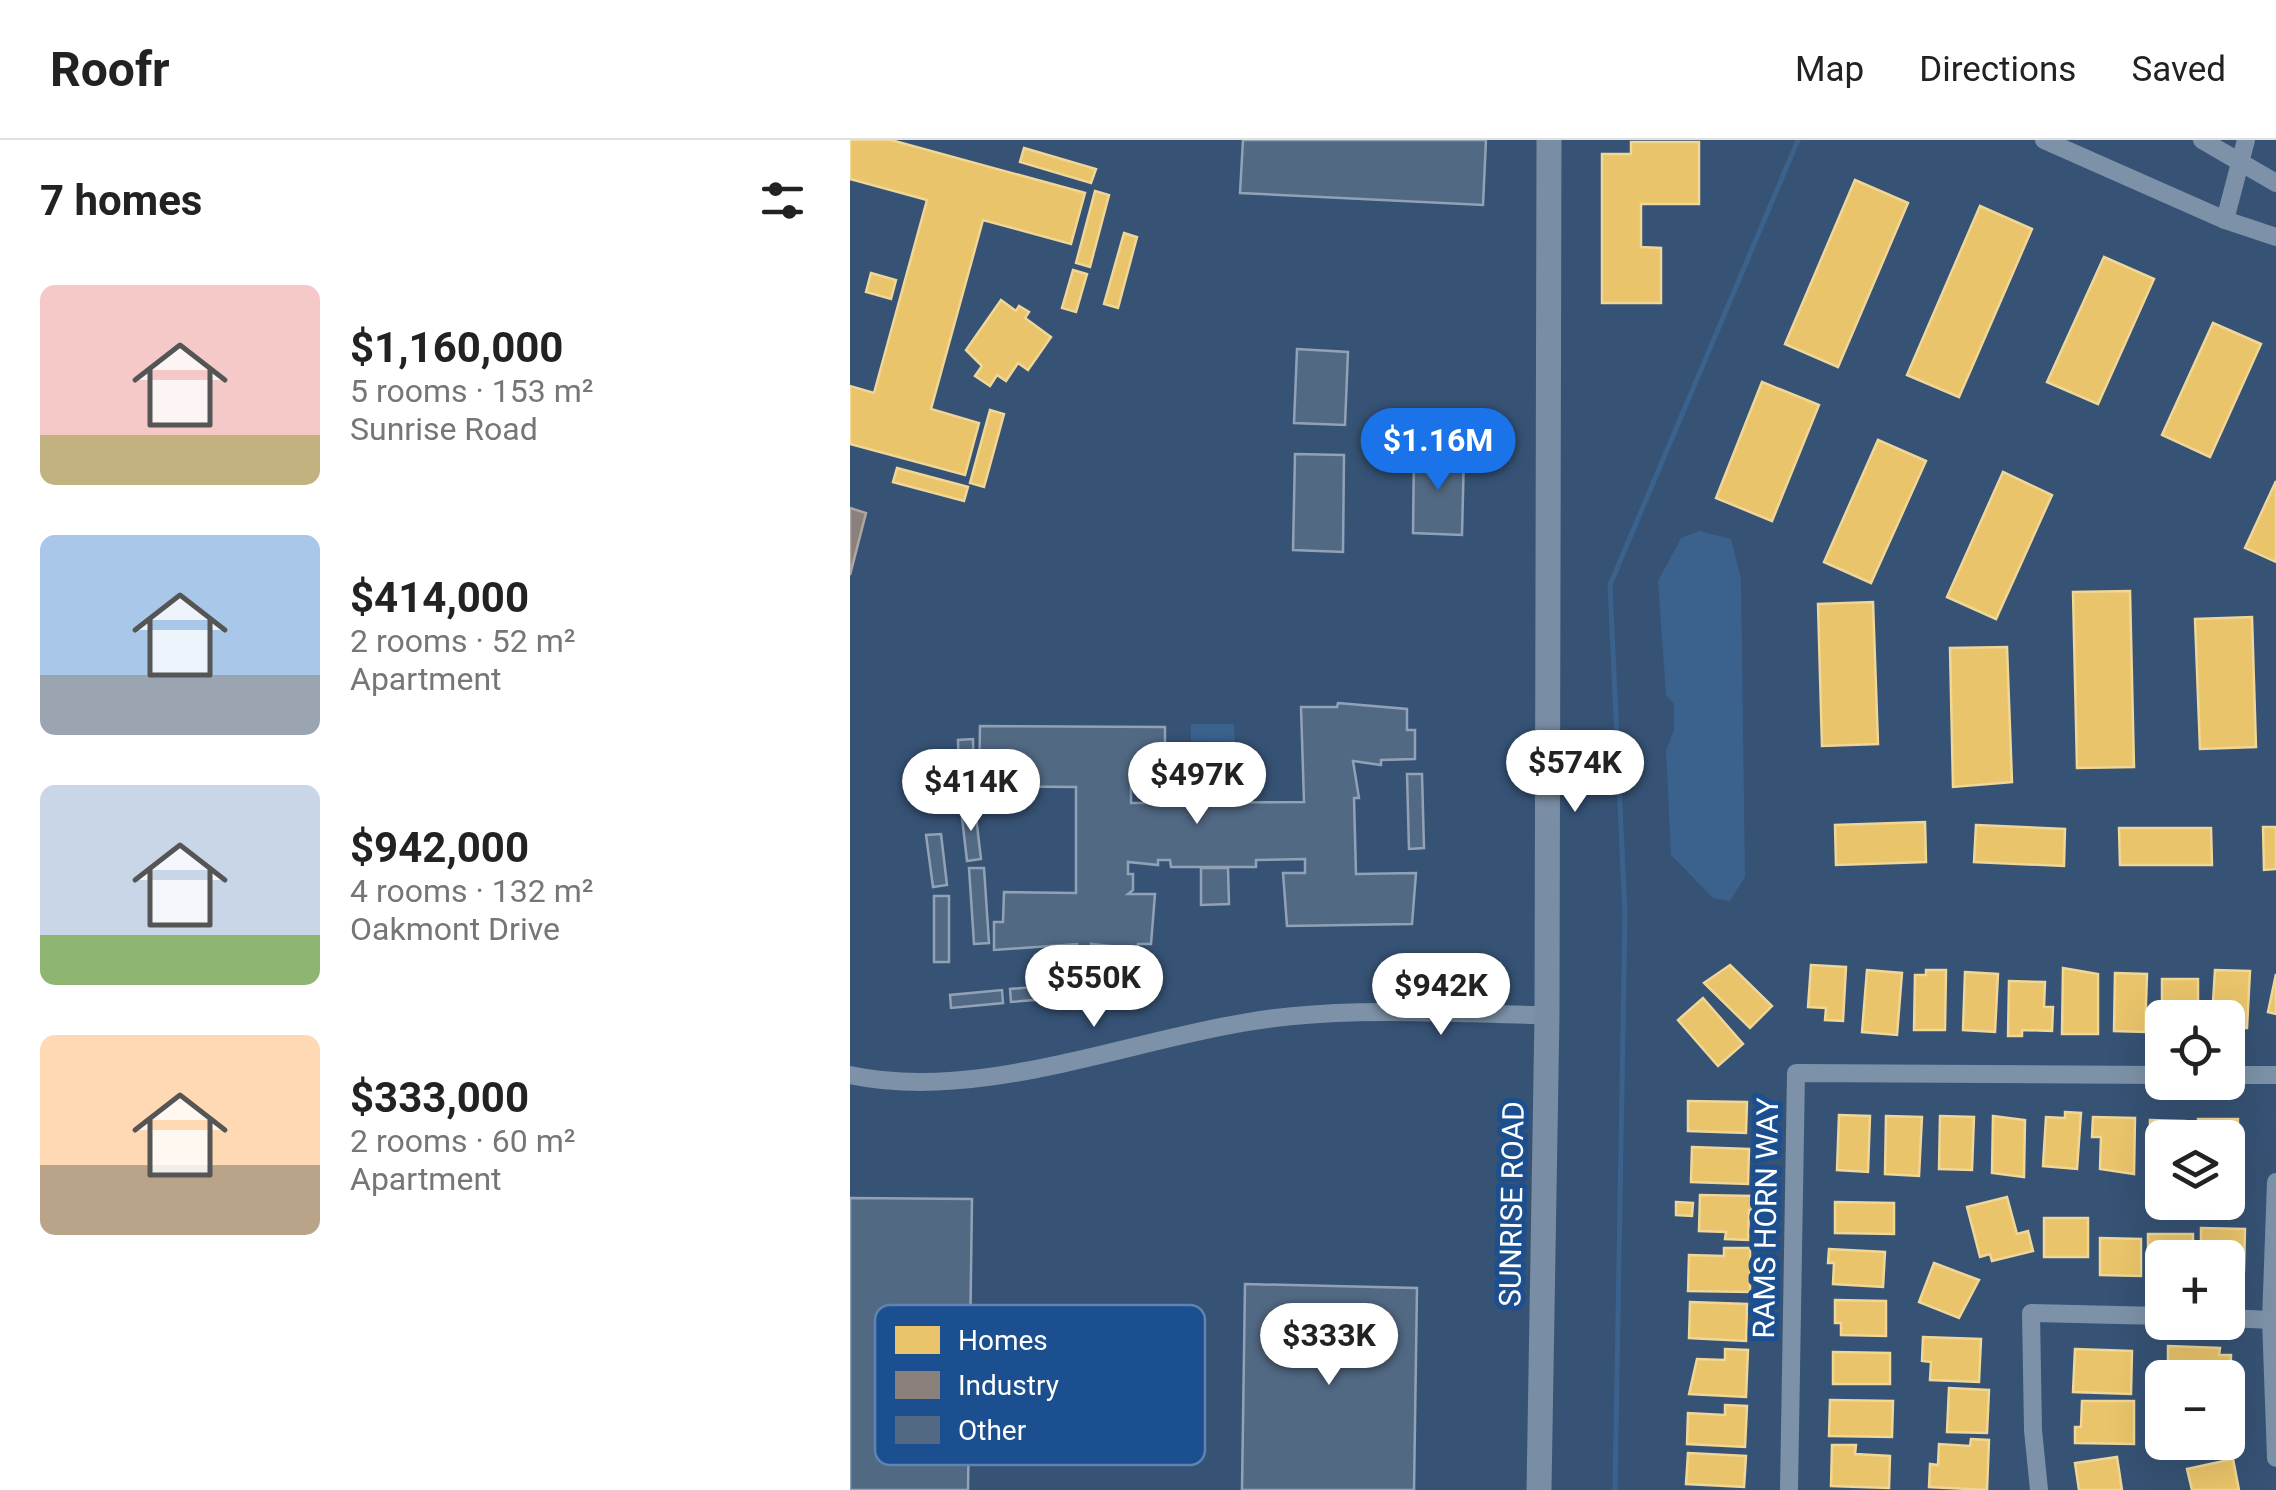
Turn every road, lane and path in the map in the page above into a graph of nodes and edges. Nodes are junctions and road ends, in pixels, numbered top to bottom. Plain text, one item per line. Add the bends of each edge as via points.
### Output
1 (1549, 140) edge
2 (2044, 140) edge
3 (2202, 140) edge
4 (2246, 140) edge
5 (2238, 162) junction
6 (2276, 183) edge
7 (2224, 220) junction
8 (2276, 237) edge
9 (1548, 1014) junction
10 (850, 1075) edge
11 (2145, 1075) edge
12 (2245, 1075) edge
13 (2276, 1076) edge
14 (2276, 1182) edge
15 (2145, 1315) edge
16 (2245, 1319) edge
17 (2271, 1320) junction
18 (2276, 1458) edge
19 (1539, 1490) edge
20 (1789, 1490) edge
21 (2039, 1490) edge

1 - 9 main road, SUNRISE ROAD
2 - 7 street
3 - 5 street
4 - 5 street
5 - 6 street
5 - 7 street
7 - 8 street
9 - 10 street via 1287,1016 966,1079
9 - 19 main road, SUNRISE ROAD
11 - 20 street, RAMS HORN WAY via 1796,1073
12 - 13 street
14 - 17 street
15 - 21 street via 2031,1312
16 - 17 street
17 - 18 street

